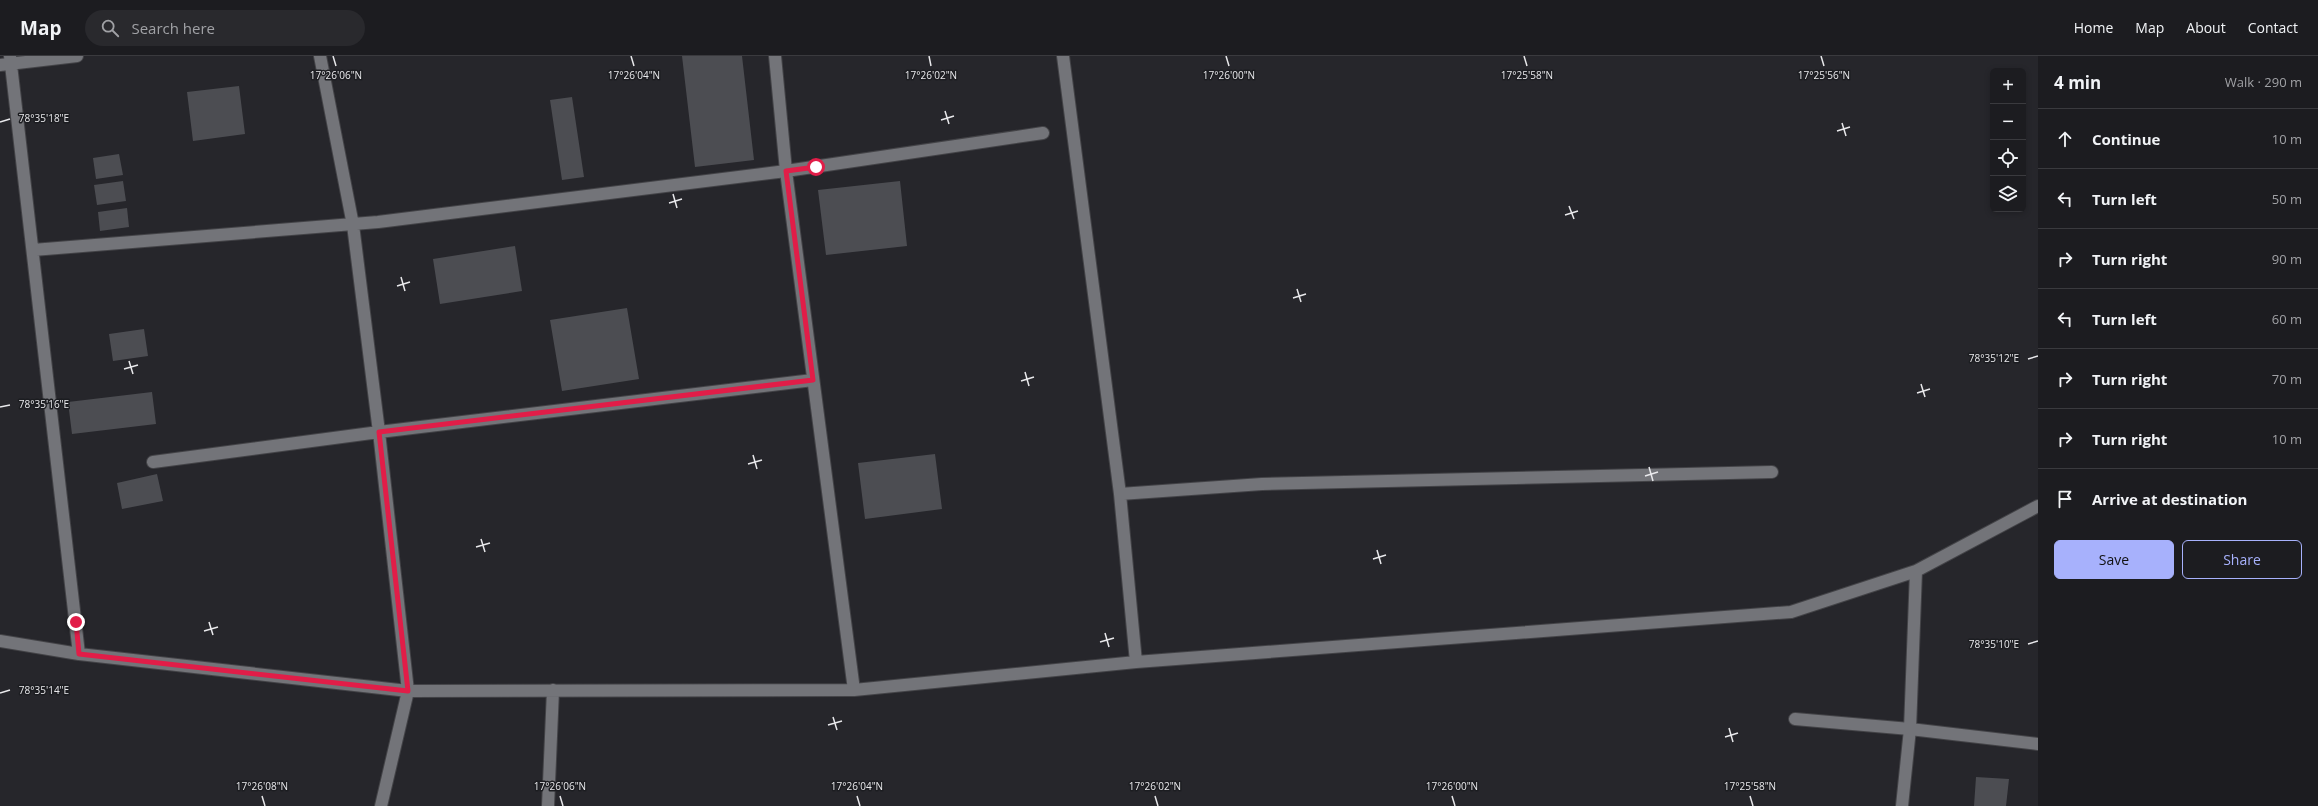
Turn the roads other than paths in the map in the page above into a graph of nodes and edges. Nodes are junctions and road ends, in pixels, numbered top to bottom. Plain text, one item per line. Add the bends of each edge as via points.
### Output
1 (77, 56) edge
2 (320, 56) edge
3 (775, 56) edge
4 (1063, 56) edge
5 (7, 62) edge
6 (1043, 132) dead end
7 (786, 171) junction
8 (353, 225) junction
9 (33, 250) junction
10 (813, 380) junction
11 (379, 432) junction
12 (153, 462) dead end
13 (1772, 472) dead end
14 (1120, 494) junction
15 (2038, 506) edge
16 (1916, 571) junction
17 (0, 641) edge
18 (79, 654) junction
19 (1136, 662) junction
20 (552, 690) junction
21 (854, 690) junction
22 (408, 691) junction
23 (1795, 719) dead end
24 (1910, 729) junction
25 (2038, 744) edge
26 (381, 806) edge
27 (548, 806) edge
28 (1902, 806) edge

1 - 5 street
2 - 8 street
3 - 7 street
4 - 14 street
5 - 9 street
6 - 7 street
7 - 8 street
7 - 10 street
8 - 9 street
8 - 11 street
9 - 18 street
10 - 11 street
10 - 21 street
11 - 12 street
11 - 22 street
13 - 14 street via 1262,484
14 - 19 street
15 - 16 street
16 - 19 street via 1791,612
16 - 24 street
17 - 18 street
18 - 22 street
19 - 21 street
20 - 21 street
20 - 22 street
20 - 27 street
22 - 26 street
23 - 24 street
24 - 25 street
24 - 28 street

